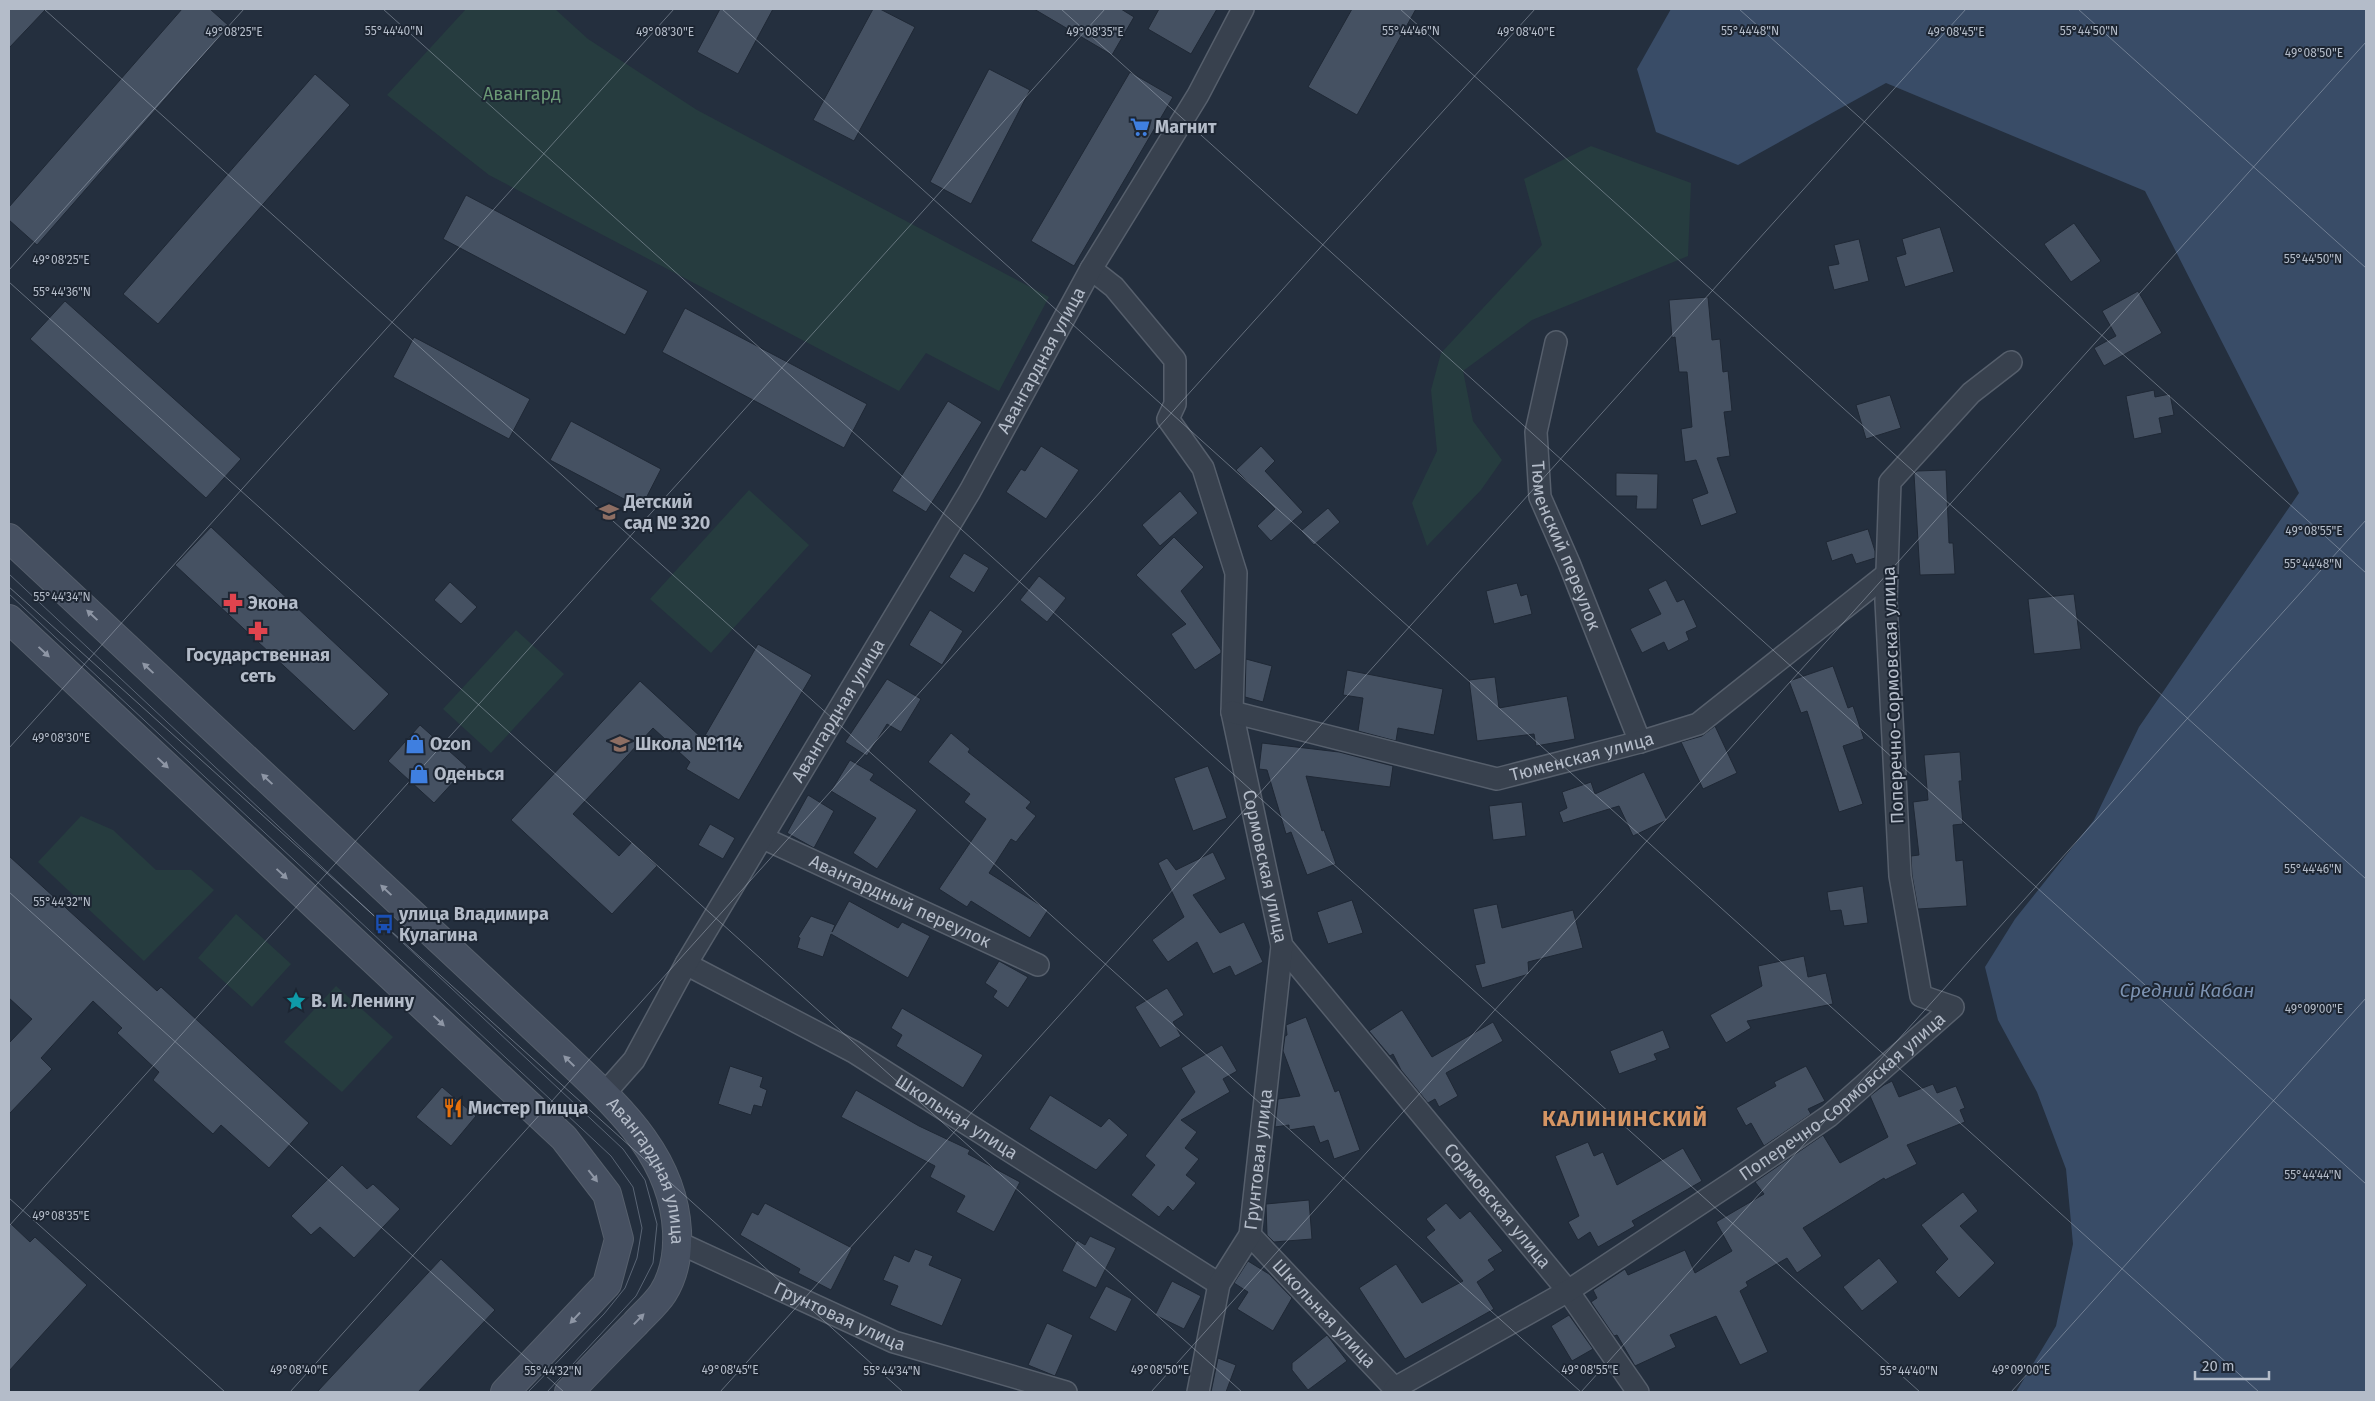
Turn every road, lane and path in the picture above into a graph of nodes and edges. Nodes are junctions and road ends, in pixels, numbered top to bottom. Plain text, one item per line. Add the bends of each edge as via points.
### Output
1 (1243, 9) edge
2 (1091, 269) junction
3 (1556, 342) dead end
4 (2011, 362) dead end
5 (9, 538) edge
6 (1887, 574) junction
7 (9, 619) edge
8 (1232, 712) junction
9 (1640, 742) junction
10 (763, 838) junction
11 (1282, 946) junction
12 (686, 964) junction
13 (1038, 965) dead end
14 (604, 1094) junction
15 (1250, 1235) junction
16 (677, 1242) junction
17 (1219, 1284) junction
18 (1568, 1291) junction
19 (1396, 1390) edge
20 (505, 1392) edge
21 (569, 1392) edge
22 (1066, 1392) edge
23 (1198, 1392) edge
24 (1638, 1392) edge

1 - 2 street, Авангардная улица via 1198,95
2 - 8 street, Сормовская улица via 1114,287 1175,360 1175,404 1168,419 1203,468 1236,573
2 - 10 street, Авангардная улица via 970,491
3 - 9 street, Тюменский переулок via 1536,432 1540,497
4 - 6 street, Поперечно-Сормовская улица via 1971,393 1890,482
14 -> 5 main road
6 - 9 street, Тюменская улица via 1698,724
6 - 18 street, Поперечно-Сормовская улица via 1900,876 1920,996 1953,1007 1829,1116
7 -> 20 main road via 564,1138 608,1194 620,1239 607,1284
8 - 9 street, Тюменская улица via 1497,779
8 - 11 street, Сормовская улица
10 - 12 street, Авангардная улица
10 - 13 street, Авангардный переулок
11 - 15 street, Грунтовая улица
11 - 18 street, Сормовская улица
12 - 14 street, Авангардная улица via 634,1060
12 - 17 street, Школьная улица via 854,1052
14 - 16 main road, Авангардная улица via 640,1133 664,1172 676,1209
15 - 17 street, Грунтовая улица
15 - 19 street, Школьная улица
21 -> 16 main road, Авангардная улица via 663,1294 674,1269
16 - 22 street, Грунтовая улица via 894,1342
17 - 23 street, Грунтовая улица
18 - 19 street, Поперечно-Сормовская улица
18 - 24 street, Сормовская улица

